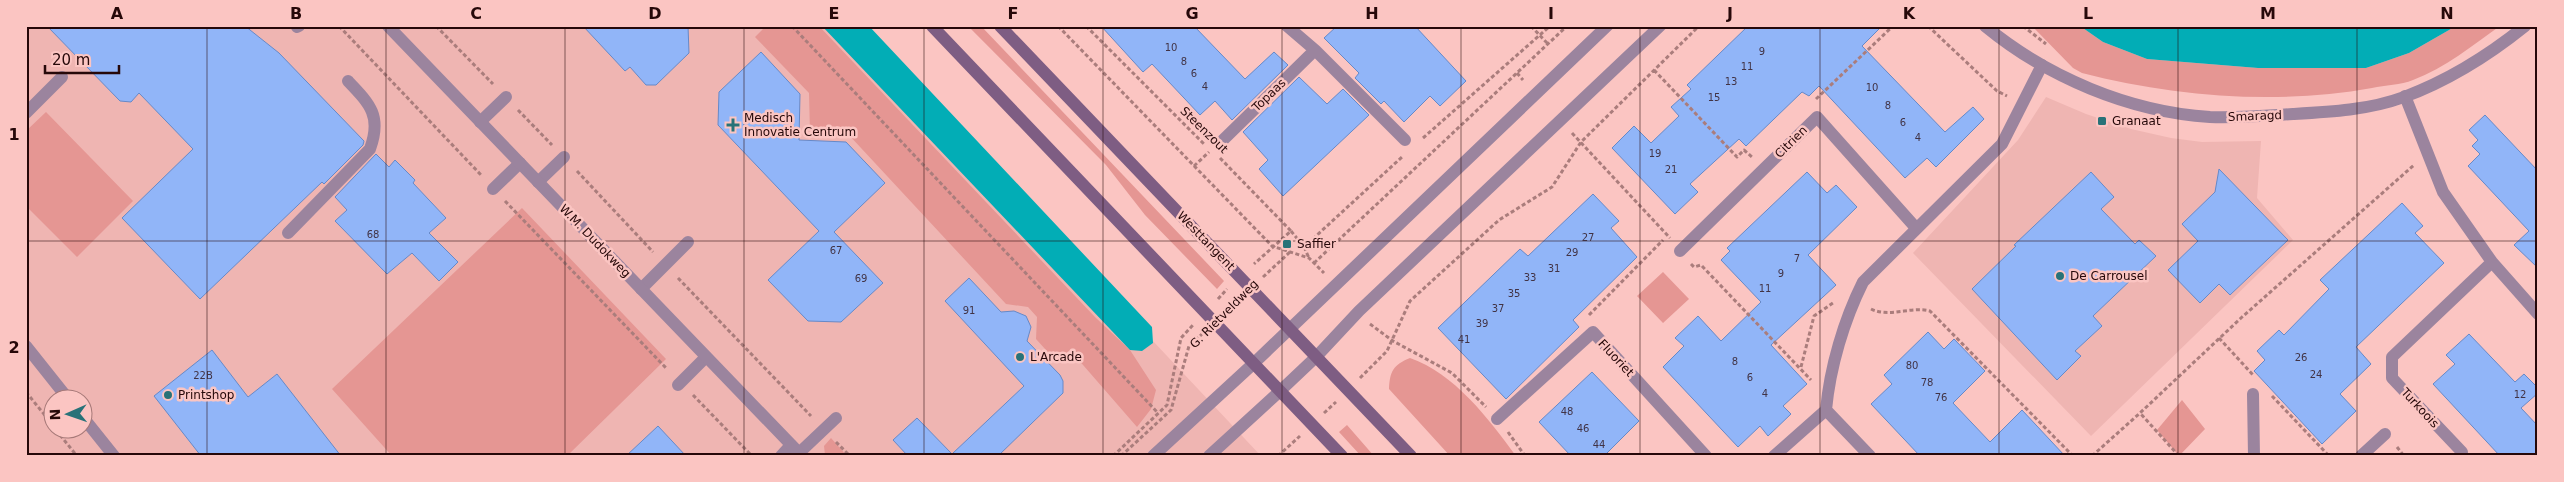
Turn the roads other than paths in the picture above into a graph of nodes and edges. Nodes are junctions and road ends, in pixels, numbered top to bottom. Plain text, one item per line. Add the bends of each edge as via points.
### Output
1 (388, 26) edge
2 (932, 26) edge
3 (1000, 26) edge
4 (1287, 26) edge
5 (1607, 26) edge
6 (1660, 26) edge
7 (1985, 26) edge
8 (2525, 26) edge
9 (1315, 50) junction
10 (2042, 65) junction
11 (62, 76) dead end
12 (348, 80) dead end
13 (2405, 96) junction
14 (506, 97) road end
15 (26, 113) edge
16 (480, 122) junction
17 (1223, 140) dead end
18 (1405, 140) dead end
19 (564, 157) road end
20 (520, 163) junction
21 (538, 182) junction
22 (493, 189) road end
23 (1916, 228) junction
24 (288, 233) dead end
25 (688, 242) dead end
26 (1680, 251) road end
27 (2492, 262) junction
28 (641, 290) junction
29 (2538, 314) edge
30 (1290, 328) junction
31 (26, 346) edge
32 (706, 357) junction
33 (1316, 357) junction
34 (1253, 364) junction
35 (679, 383) road end
36 (61, 390) edge
37 (1280, 391) junction
38 (2253, 394) dead end
39 (1826, 410) junction
40 (836, 418) dead end
41 (1497, 418) road end
42 (92, 428) edge
43 (2385, 434) dead end
44 (797, 451) edge
45 (2462, 452) dead end
46 (114, 456) edge
47 (781, 456) edge
48 (1153, 456) edge
49 (1209, 456) edge
50 (1342, 456) edge
51 (1411, 456) edge
52 (1706, 456) edge
53 (1774, 456) edge
54 (1870, 456) edge
55 (2254, 456) edge
56 (2362, 456) edge

1 - 16 street, W.M. Dudokweg
2 - 34 main road
3 - 30 main road, Westtangent
4 - 9 street
5 - 30 street
6 - 33 street via 1359,311
7 - 10 street, Smaragd
8 - 13 street, Smaragd via 2480,58
9 - 17 street, Topaas
9 - 18 street
10 - 13 street, Smaragd via 2093,89 2138,104 2209,116 2337,111
10 - 23 street via 2002,144
11 - 15 street
12 - 24 street via 369,103 375,118 376,134 370,149
13 - 27 street via 2443,192
14 - 16 street
16 - 20 street, W.M. Dudokweg
19 - 21 street
20 - 21 street, W.M. Dudokweg
20 - 22 street
21 - 28 street, W.M. Dudokweg
23 - 26 street, Citrien via 1816,117
23 - 39 street via 1863,282 1853,301 1828,390
25 - 28 street
27 - 29 street
27 - 45 street, Turkoois via 2392,357 2392,378
28 - 32 street, W.M. Dudokweg
30 - 33 main road, Westtangent
30 - 34 street
31 - 36 street
32 - 35 street
32 - 44 street, W.M. Dudokweg
33 - 37 street
33 - 51 main road, Westtangent
34 - 37 main road
34 - 48 street
37 - 49 street
37 - 50 main road
38 - 55 street
39 - 53 street
39 - 54 street
40 - 44 street
41 - 52 street, Fluoriet via 1593,332
42 - 46 street
43 - 56 street
44 - 47 street

